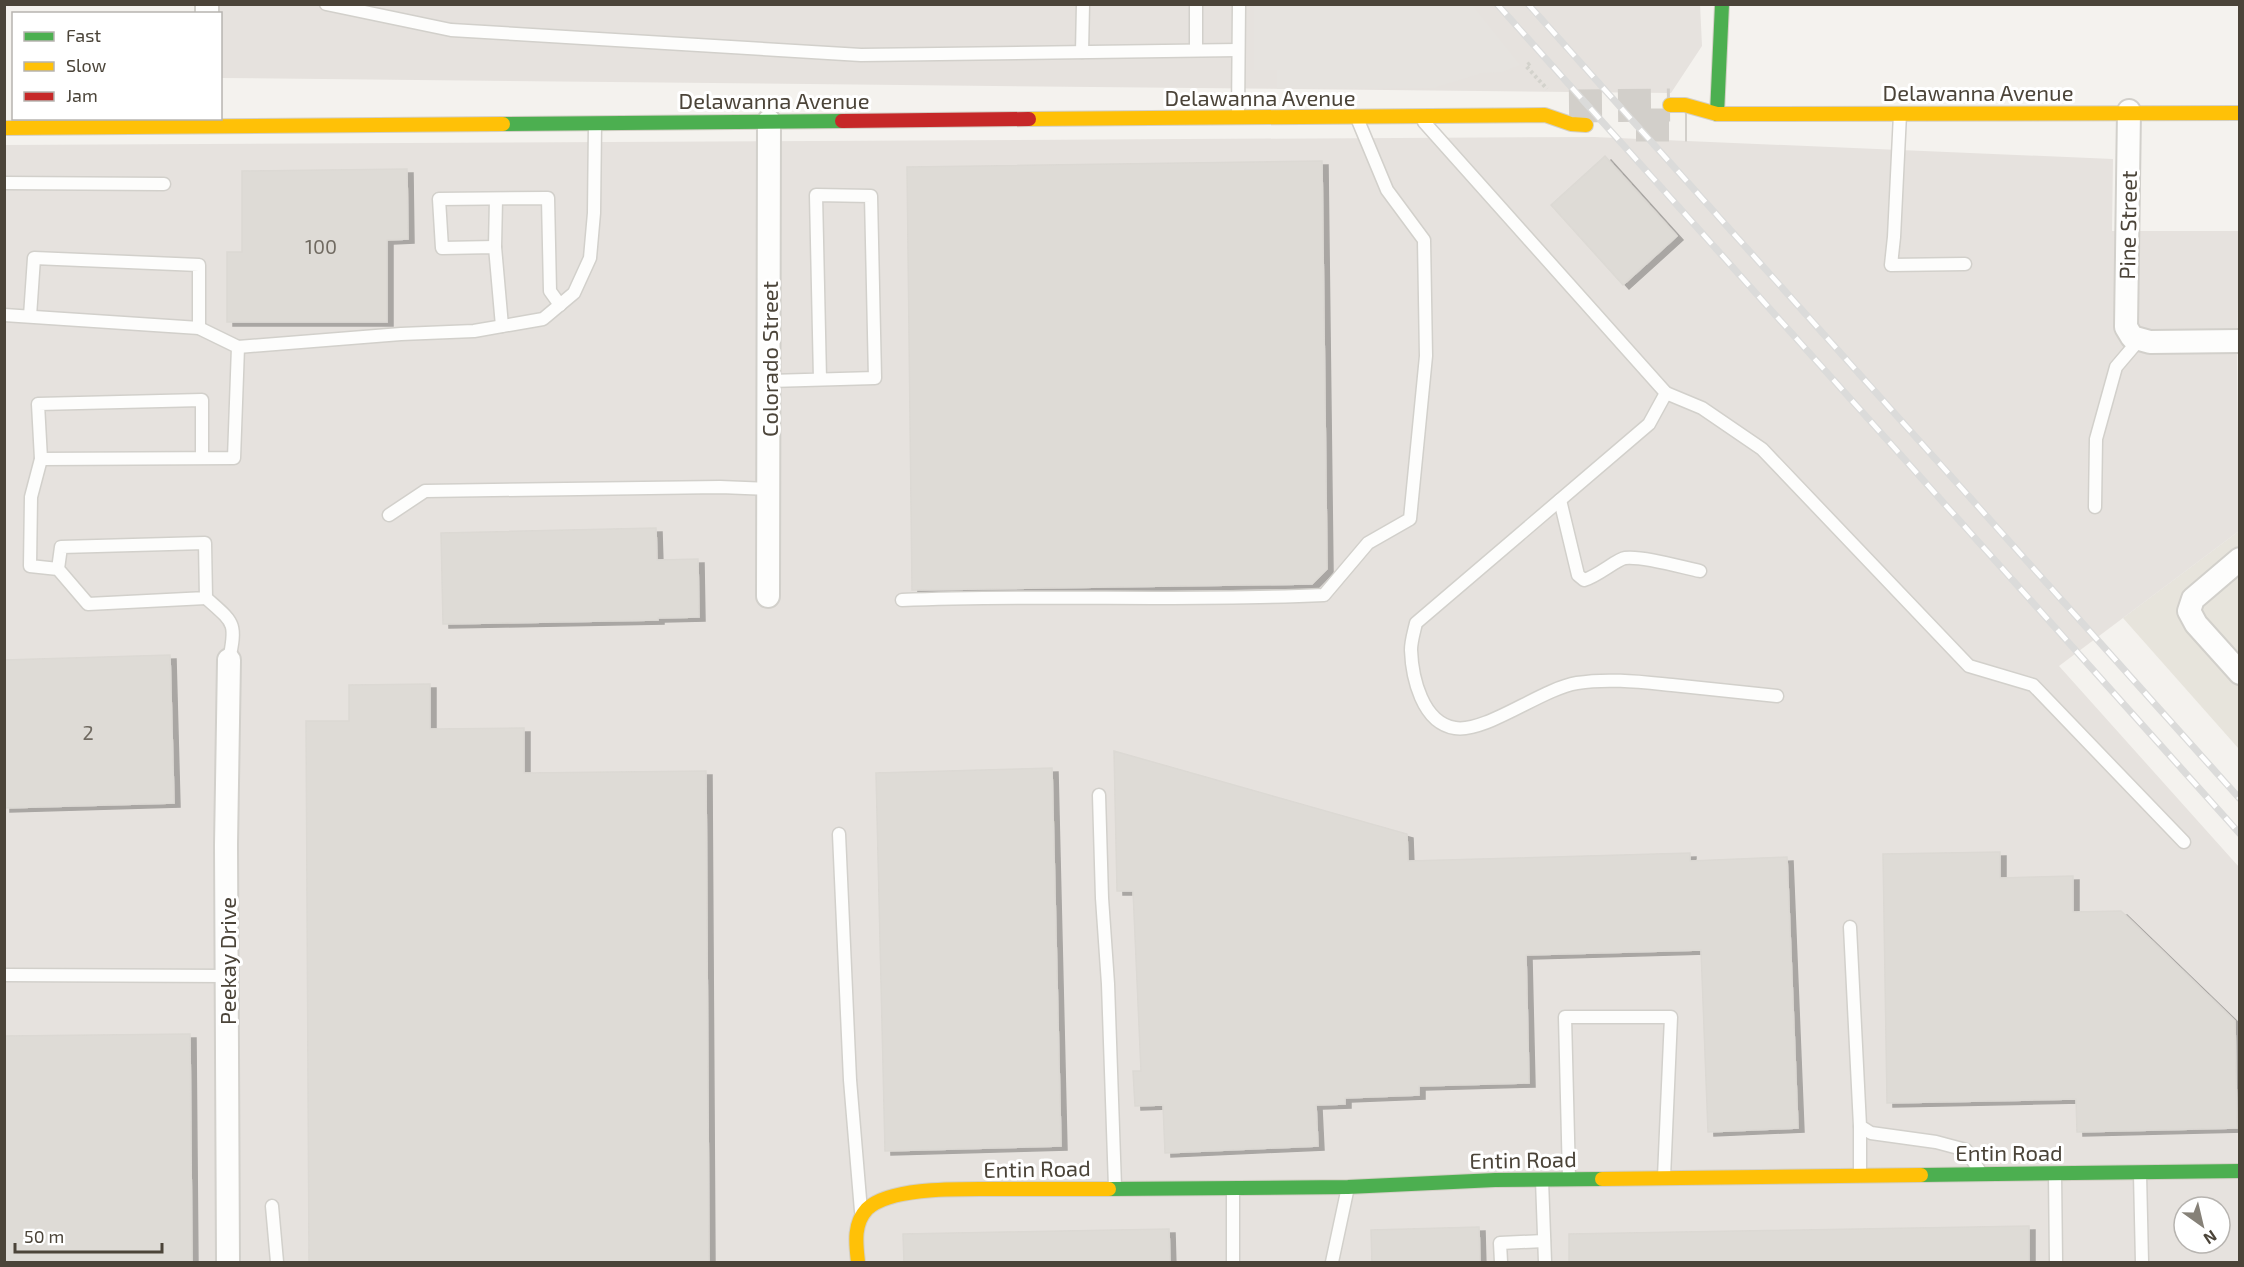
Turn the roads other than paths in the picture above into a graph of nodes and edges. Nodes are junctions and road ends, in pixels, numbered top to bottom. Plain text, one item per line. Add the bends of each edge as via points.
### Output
1 (326, 4) edge
2 (1083, 4) edge
3 (1196, 4) edge
4 (1239, 4) edge
5 (1722, 4) edge
6 (1196, 50) junction
7 (1238, 50) junction
8 (1082, 52) junction
9 (1670, 105) tunnel mouth
10 (1569, 106) tunnel mouth
11 (2128, 111) junction
12 (2240, 112) edge
13 (1900, 113) junction
14 (1717, 114) junction
15 (1545, 116) junction
16 (1356, 117) junction
17 (1420, 117) junction
18 (1238, 118) junction
19 (769, 121) junction
20 (1697, 121) tunnel mouth
21 (207, 122) edge
22 (595, 123) junction
23 (1586, 124) dead end
24 (4, 128) edge
25 (4, 183) edge
26 (164, 184) dead end
27 (496, 199) junction
28 (495, 247) junction
29 (1965, 264) dead end
30 (560, 305) junction
31 (4, 315) edge
32 (30, 316) junction
33 (502, 326) junction
34 (199, 328) junction
35 (2135, 339) junction
36 (2240, 341) edge
37 (238, 347) junction
38 (820, 379) junction
39 (770, 381) junction
40 (1666, 393) junction
41 (202, 458) junction
42 (41, 459) junction
43 (769, 489) junction
44 (1560, 500) junction
45 (2095, 507) dead end
46 (390, 515) dead end
47 (2240, 559) edge
48 (58, 569) junction
49 (1700, 571) dead end
50 (768, 596) dead end
51 (206, 598) junction
52 (902, 600) dead end
53 (229, 660) joint
54 (2240, 673) edge
55 (1777, 696) dead end
56 (1099, 795) dead end
57 (839, 834) dead end
58 (2184, 842) dead end
59 (1850, 927) dead end
60 (4, 975) edge
61 (227, 976) junction
62 (1860, 1126) junction
63 (2240, 1171) edge
64 (1981, 1173) junction
65 (2055, 1173) junction
66 (2140, 1173) junction
67 (1860, 1174) junction
68 (1664, 1177) junction
69 (1542, 1179) junction
70 (1569, 1179) junction
71 (1233, 1187) junction
72 (1348, 1187) junction
73 (1115, 1188) junction
74 (272, 1206) dead end
75 (862, 1218) junction
76 (1544, 1241) junction
77 (228, 1263) edge
78 (277, 1263) edge
79 (858, 1263) edge
80 (1233, 1263) edge
81 (1332, 1263) edge
82 (1501, 1263) edge
83 (1545, 1263) edge
84 (2056, 1263) edge
85 (2142, 1263) edge

1 - 8 lane via 451,30 861,55
2 - 8 lane
3 - 6 lane
4 - 7 lane
5 - 14 street
6 - 7 lane
6 - 8 lane
7 - 18 lane
9 - 14 street, Delawanna Avenue
10 - 15 street, Delawanna Avenue
11 - 12 street, Delawanna Avenue
11 - 13 street, Delawanna Avenue
11 - 35 street, Pine Street via 2126,327
13 - 14 street, Delawanna Avenue
13 - 29 lane via 1891,265
14 - 20 street, Delawanna Avenue
15 - 17 street, Delawanna Avenue
15 - 23 street, Delawanna Avenue
16 - 17 street, Delawanna Avenue
16 - 18 street, Delawanna Avenue
16 - 52 lane via 1387,190 1424,240 1426,356 1410,519 1368,543 1324,596
17 - 40 lane
18 - 19 street, Delawanna Avenue
19 - 22 street, Delawanna Avenue
19 - 39 street, Colorado Street
21 - 22 street, Delawanna Avenue
21 - 24 street, Delawanna Avenue
22 - 30 lane via 590,258 574,293
25 - 26 lane
27 - 28 lane
27 - 28 lane via 439,199 442,248
27 - 30 lane via 548,198 550,291
28 - 33 lane
30 - 33 lane via 543,319
31 - 32 lane
32 - 34 lane
32 - 34 lane via 34,258 199,265
33 - 37 lane
34 - 37 lane
35 - 36 street
35 - 45 lane via 2116,367 2096,439
37 - 41 lane via 234,458
38 - 38 lane via 875,378 871,196 816,195
38 - 39 lane
39 - 43 street, Colorado Street
40 - 44 lane via 1649,424
40 - 58 lane via 1702,408 1761,449 1969,666 2032,685
41 - 42 lane
41 - 42 lane via 202,400 38,404
42 - 48 lane via 31,497 30,566
43 - 46 lane via 425,491
43 - 50 street, Colorado Street
44 - 49 lane via 1578,574 1584,580 1624,558
44 - 55 lane via 1416,623 1411,648 1414,673 1421,697 1436,719 1454,728 1477,726 1549,691 1577,683 1641,682
47 - 54 street via 2193,599 2189,611
48 - 51 lane via 88,604
48 - 51 lane via 61,547 206,543
51 - 53 lane via 229,618 235,632
53 - 61 street, Peekay Drive
56 - 73 lane
57 - 75 lane via 850,1080
59 - 62 lane
60 - 61 lane
61 - 77 street, Peekay Drive
62 - 64 lane via 1871,1133 1966,1150
62 - 67 lane
63 - 66 street, Entin Road
64 - 65 street, Entin Road
64 - 67 street, Entin Road
65 - 66 street, Entin Road
65 - 84 lane
66 - 85 lane
67 - 68 street, Entin Road
68 - 70 street, Entin Road
68 - 70 lane via 1671,1017 1565,1017
69 - 70 street, Entin Road
69 - 72 street, Entin Road
69 - 76 lane
71 - 72 street, Entin Road
71 - 73 street, Entin Road
71 - 80 lane
72 - 81 lane
73 - 75 street, Entin Road via 934,1190 886,1197 867,1208
74 - 78 lane
75 - 79 street via 857,1229
76 - 82 lane via 1500,1242
76 - 83 lane

